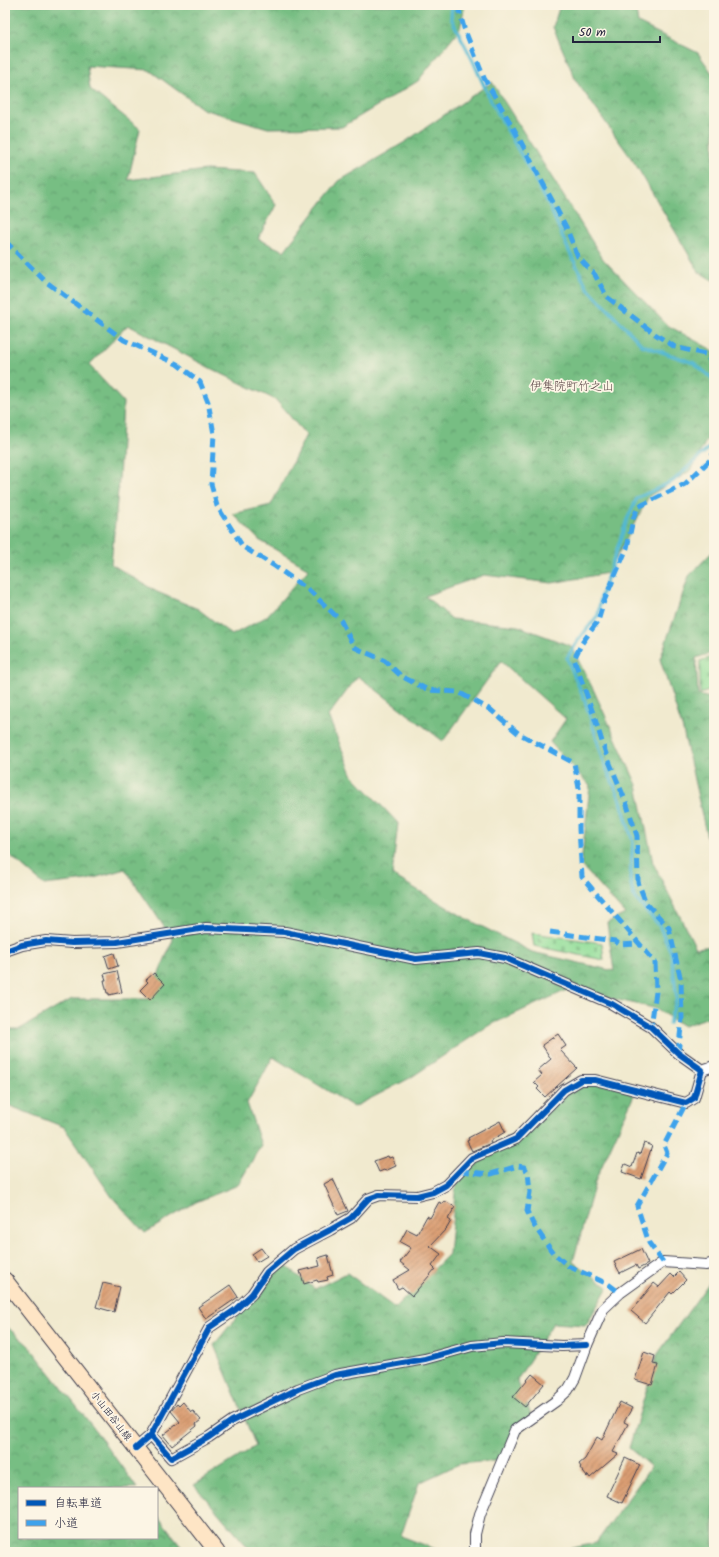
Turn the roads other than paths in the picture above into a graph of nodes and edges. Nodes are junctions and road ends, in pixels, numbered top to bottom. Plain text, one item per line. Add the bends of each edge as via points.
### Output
1 (5, 951) edge
2 (714, 1066) edge
3 (702, 1070) junction
4 (714, 1263) edge
5 (5, 1280) edge
6 (586, 1345) junction
7 (151, 1435) junction
8 (136, 1448) junction
9 (217, 1552) edge
10 (475, 1552) edge

1 - 3 street via 46,941 117,942 206,928 285,932 416,959 479,952 505,958 612,1004 650,1027 678,1053
2 - 3 street
3 - 7 street via 694,1098 686,1103 595,1080 581,1080 564,1090 516,1139 472,1158 440,1189 416,1196 379,1195 368,1199 351,1218 294,1249 266,1272 252,1294 235,1310 210,1327
4 - 6 street via 706,1265 663,1262 620,1293 604,1309
5 - 8 main road, 小山田谷山線
6 - 7 street via 503,1343 472,1346 425,1359 335,1376 298,1389 232,1422 171,1458
6 - 10 street via 575,1378 568,1390 556,1402 515,1430 480,1514 475,1534
7 - 8 street
8 - 9 main road, 小山田谷山線

